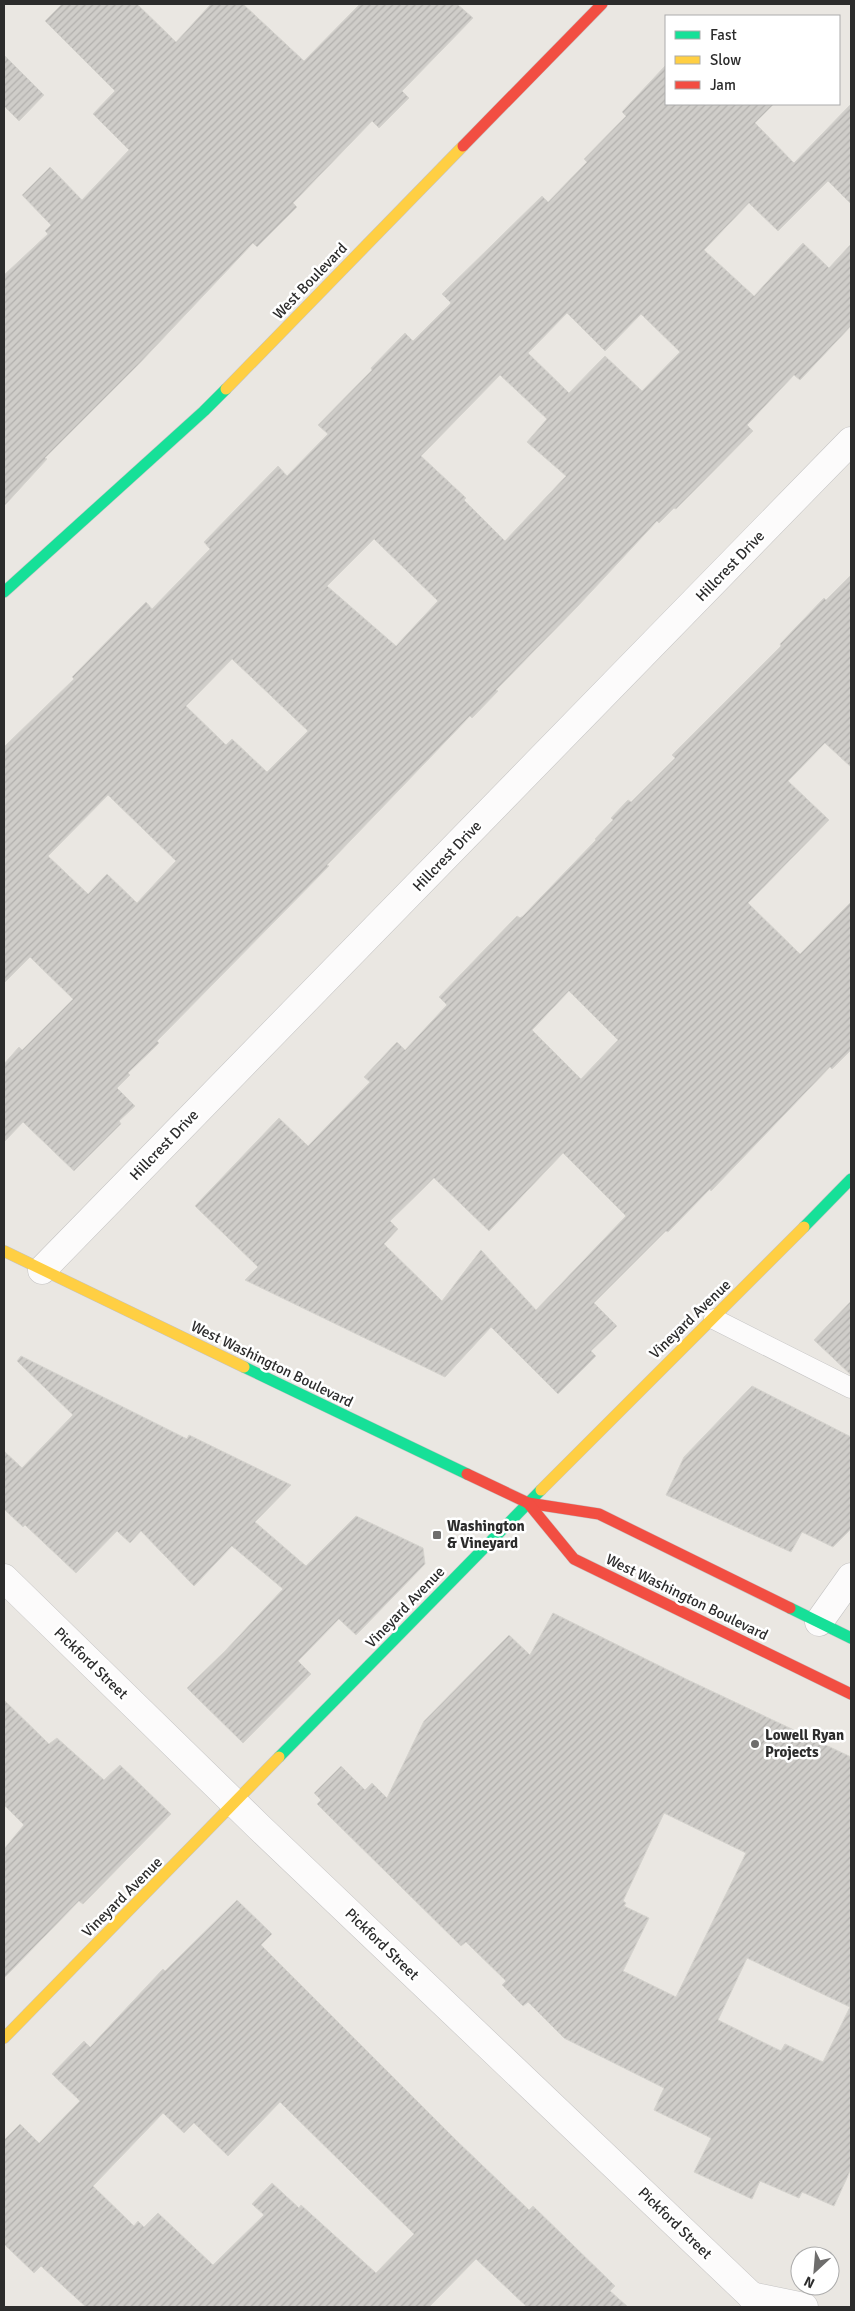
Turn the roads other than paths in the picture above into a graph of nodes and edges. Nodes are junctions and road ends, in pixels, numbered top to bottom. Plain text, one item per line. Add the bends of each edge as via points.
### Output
1 (602, 4) edge
2 (851, 441) edge
3 (30, 570) junction
4 (4, 592) edge
5 (4, 600) edge
6 (851, 1178) edge
7 (4, 1251) edge
8 (42, 1270) junction
9 (714, 1319) junction
10 (851, 1388) edge
11 (528, 1503) junction
12 (851, 1577) edge
13 (4, 1578) edge
14 (820, 1622) junction
15 (851, 1638) edge
16 (851, 1694) edge
17 (235, 1803) junction
18 (4, 2038) edge
19 (757, 2302) edge
20 (804, 2307) edge

1 - 3 street, West Boulevard via 204,410
2 - 8 street, Hillcrest Drive
3 - 4 street, West Boulevard
3 - 5 street, West Boulevard
6 - 9 street, Vineyard Avenue
7 - 8 street, West Washington Boulevard
8 - 11 street, West Washington Boulevard
9 - 10 lane
9 - 11 street, Vineyard Avenue
11 - 14 street, West Washington Boulevard via 598,1514
11 - 16 street, West Washington Boulevard via 574,1559
11 - 17 street, Vineyard Avenue
12 - 14 street
13 - 17 street, Pickford Street
14 - 15 street, West Washington Boulevard
17 - 18 street, Vineyard Avenue
17 - 19 street, Pickford Street
19 - 20 street

